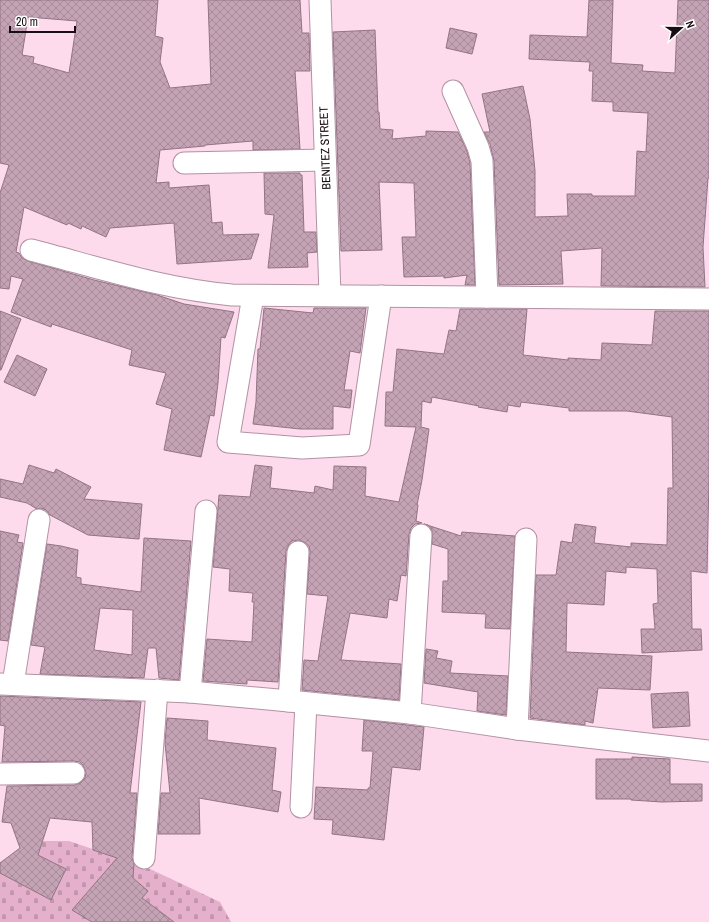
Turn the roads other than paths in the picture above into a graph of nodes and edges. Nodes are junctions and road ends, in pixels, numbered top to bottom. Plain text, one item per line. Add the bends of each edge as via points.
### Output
1 (320, 0) edge
2 (453, 91) dead end
3 (325, 160) junction
4 (184, 163) dead end
5 (31, 250) dead end
6 (330, 295) junction
7 (253, 296) junction
8 (381, 296) junction
9 (487, 297) junction
10 (709, 299) edge
11 (206, 511) dead end
12 (39, 520) dead end
13 (421, 535) dead end
14 (526, 539) dead end
15 (298, 552) dead end
16 (6, 684) edge
17 (157, 690) junction
18 (190, 692) junction
19 (298, 702) junction
20 (410, 713) junction
21 (517, 729) junction
22 (709, 751) edge
23 (74, 773) dead end
24 (0, 774) edge
25 (301, 807) dead end
26 (144, 858) dead end

1 - 3 street, BENITEZ STREET
2 - 9 street via 482,162
3 - 4 street
3 - 6 street, BENITEZ STREET
5 - 7 street via 173,287
6 - 7 street
6 - 8 street
7 - 8 street via 228,442 302,448 359,445
8 - 9 street
9 - 10 street
11 - 18 street
12 - 16 street
13 - 20 street
14 - 21 street
15 - 19 street
16 - 17 street
17 - 18 street
17 - 26 street
18 - 19 street
19 - 20 street
19 - 25 street
20 - 21 street
21 - 22 street
23 - 24 street

